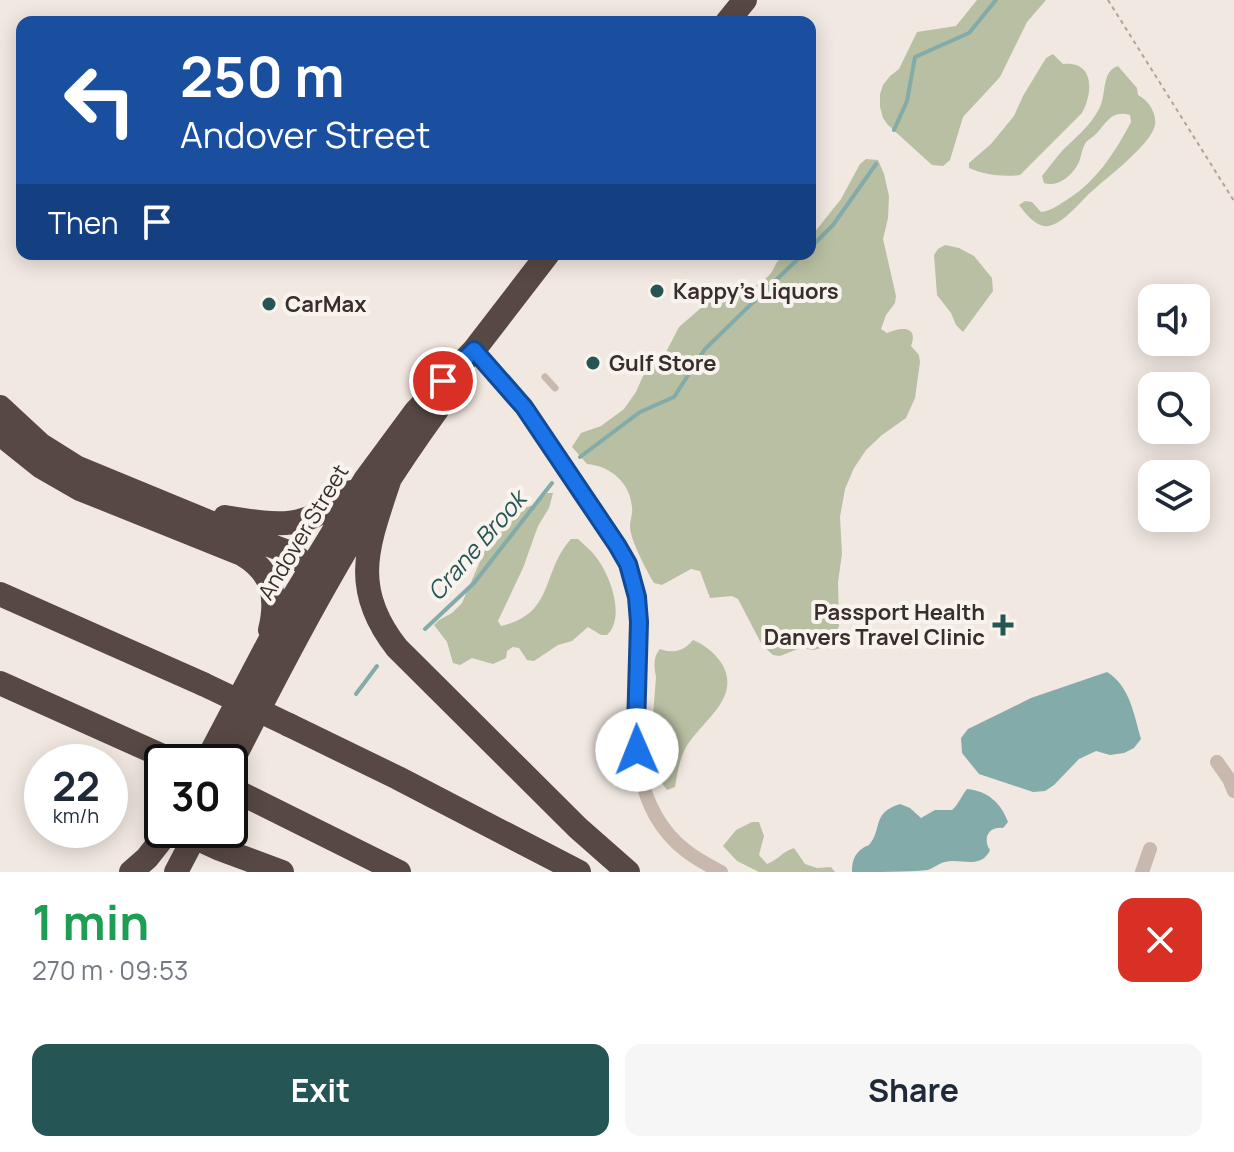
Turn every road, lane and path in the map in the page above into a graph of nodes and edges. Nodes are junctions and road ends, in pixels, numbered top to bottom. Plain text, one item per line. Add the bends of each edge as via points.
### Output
1 (745, 0) edge
2 (1108, 0) edge
3 (732, 16) edge
4 (1234, 201) edge
5 (543, 260) edge
6 (474, 350) junction
7 (545, 377) dead end
8 (555, 388) dead end
9 (0, 407) edge
10 (0, 434) edge
11 (391, 475) junction
12 (365, 480) junction
13 (175, 506) junction
14 (308, 571) junction
15 (0, 594) edge
16 (306, 619) junction
17 (267, 644) junction
18 (0, 683) edge
19 (215, 744) edge
20 (241, 744) edge
21 (144, 747) edge
22 (1217, 762) dead end
23 (1234, 791) edge
24 (248, 797) edge
25 (161, 848) edge
26 (171, 848) edge
27 (181, 848) edge
28 (218, 848) edge
29 (1150, 849) dead end
30 (131, 872) edge
31 (151, 872) edge
32 (176, 872) edge
33 (282, 872) edge
34 (399, 872) edge
35 (579, 872) edge
36 (628, 872) edge
37 (721, 872) edge
38 (1142, 872) edge

1 - 3 highway
2 - 4 path
5 - 6 highway, Andover Street
6 - 11 highway, Andover Street
6 - 12 highway, Andover Street via 416,411
6 - 37 street via 524,407 628,564 639,622 639,772 666,832
7 - 8 lane
9 - 13 highway via 41,445 76,467
10 - 17 highway via 80,489 255,562 265,572 274,603
11 - 16 highway, Andover Street
11 - 36 highway via 366,570 372,605 387,635
12 - 13 highway via 332,507 290,524
12 - 14 highway, Andover Street
13 - 14 highway via 291,553
14 - 16 highway
14 - 17 highway, Andover Street
15 - 35 highway, bridge via 289,725
16 - 20 highway, Andover Street
17 - 19 highway, Andover Street
18 - 21 highway
22 - 23 street
24 - 34 highway
25 - 30 highway
26 - 31 highway
27 - 32 highway
28 - 33 highway
29 - 38 street

